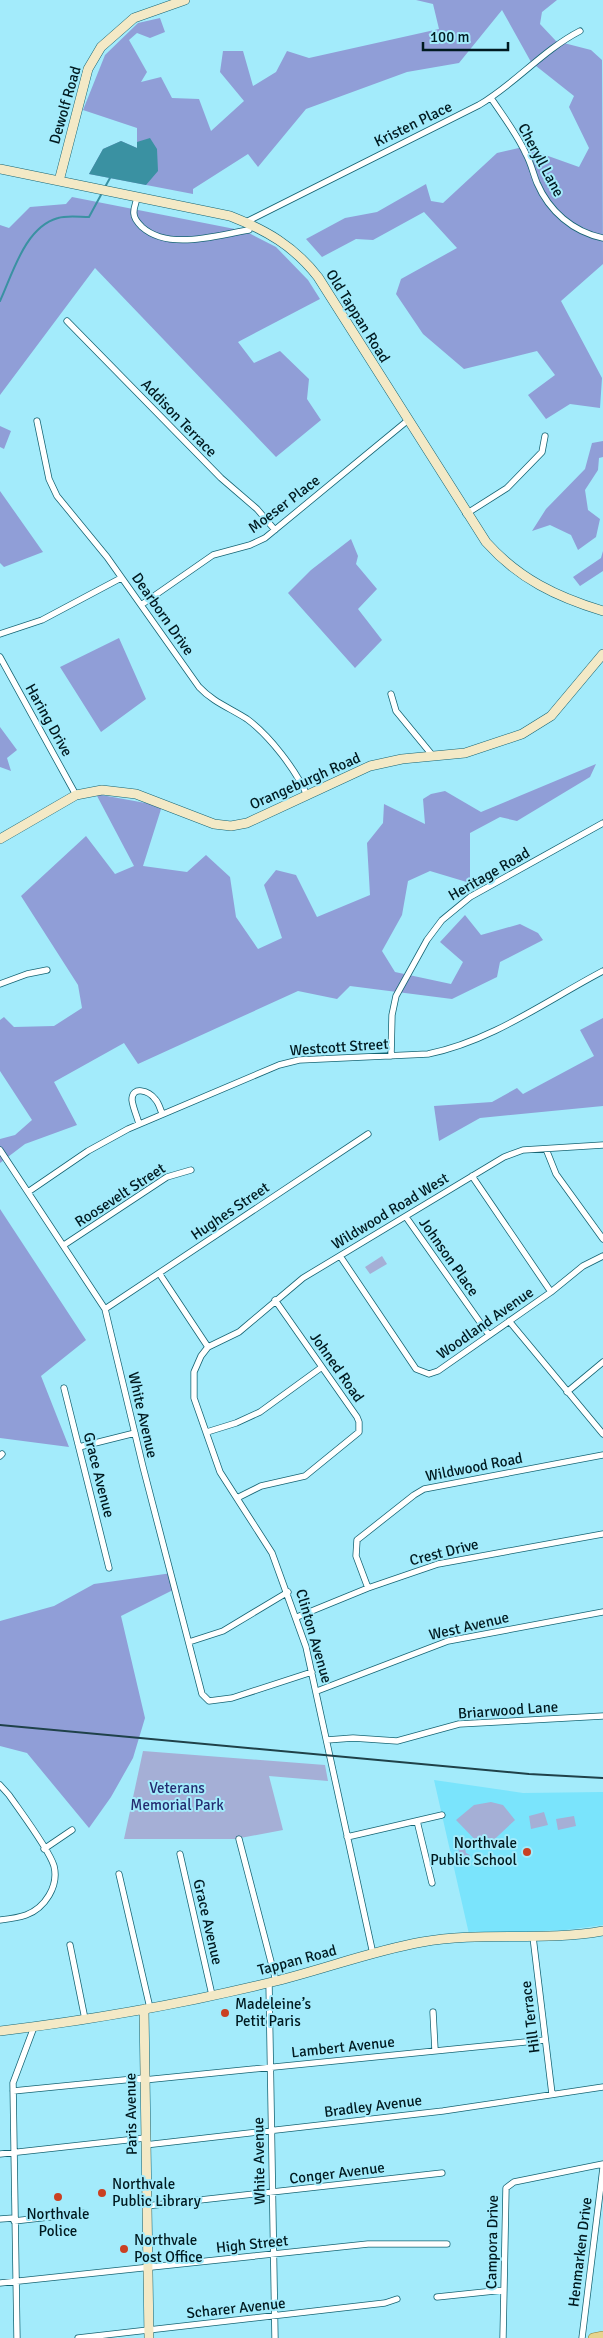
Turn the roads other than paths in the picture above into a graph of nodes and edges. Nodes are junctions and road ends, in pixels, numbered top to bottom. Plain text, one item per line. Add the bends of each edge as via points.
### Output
1 (185, 0) edge
2 (580, 32) dead end
3 (491, 98) junction
4 (0, 169) edge
5 (59, 181) junction
6 (137, 198) junction
7 (247, 226) junction
8 (603, 238) edge
9 (67, 321) dead end
10 (37, 421) dead end
11 (408, 421) junction
12 (545, 436) dead end
13 (466, 514) junction
14 (275, 530) junction
15 (121, 578) junction
16 (141, 605) junction
17 (603, 611) edge
18 (0, 634) edge
19 (603, 654) edge
20 (0, 657) edge
21 (391, 694) dead end
22 (433, 756) junction
23 (76, 795) junction
24 (307, 795) junction
25 (603, 823) edge
26 (0, 839) edge
27 (47, 970) dead end
28 (603, 971) edge
29 (0, 984) edge
30 (391, 1056) junction
31 (162, 1113) junction
32 (139, 1124) junction
33 (368, 1134) dead end
34 (603, 1145) edge
35 (546, 1149) junction
36 (0, 1150) edge
37 (191, 1170) dead end
38 (472, 1176) junction
39 (28, 1192) junction
40 (406, 1217) junction
41 (603, 1239) edge
42 (64, 1246) junction
43 (340, 1256) junction
44 (603, 1256) edge
45 (159, 1273) junction
46 (551, 1292) junction
47 (275, 1300) junction
48 (105, 1308) junction
49 (510, 1321) junction
50 (489, 1336) junction
51 (208, 1347) junction
52 (603, 1362) edge
53 (322, 1367) junction
54 (64, 1388) dead end
55 (567, 1392) junction
56 (208, 1432) junction
57 (135, 1433) junction
58 (603, 1434) edge
59 (78, 1447) junction
60 (603, 1455) edge
61 (237, 1498) junction
62 (603, 1534) edge
63 (109, 1568) dead end
64 (368, 1588) junction
65 (288, 1592) junction
66 (603, 1612) edge
67 (297, 1617) junction
68 (189, 1642) junction
69 (312, 1672) junction
70 (316, 1691) junction
71 (603, 1716) edge
72 (327, 1740) junction
73 (0, 1785) edge
74 (442, 1815) dead end
75 (416, 1821) junction
76 (72, 1830) dead end
77 (347, 1837) junction
78 (239, 1839) dead end
79 (44, 1848) junction
80 (180, 1854) dead end
81 (119, 1874) dead end
82 (432, 1883) dead end
83 (0, 1920) edge
84 (603, 1931) edge
85 (533, 1937) junction
86 (70, 1945) dead end
87 (373, 1954) junction
88 (273, 1982) junction
89 (212, 1995) junction
90 (147, 2008) junction
91 (433, 2012) dead end
92 (85, 2019) junction
93 (34, 2027) junction
94 (0, 2031) edge
95 (546, 2040) junction
96 (435, 2050) junction
97 (270, 2068) junction
98 (144, 2079) junction
99 (603, 2087) edge
100 (13, 2091) junction
101 (552, 2094) junction
102 (271, 2130) junction
103 (145, 2141) junction
104 (13, 2153) junction
105 (0, 2154) edge
106 (603, 2164) edge
107 (603, 2168) edge
108 (442, 2173) dead end
109 (498, 2186) dead end
110 (506, 2188) junction
111 (272, 2194) junction
112 (146, 2206) junction
113 (85, 2213) dead end
114 (0, 2219) edge
115 (14, 2219) junction
116 (447, 2244) dead end
117 (274, 2254) junction
118 (148, 2268) junction
119 (15, 2282) junction
120 (0, 2283) edge
121 (504, 2290) junction
122 (437, 2297) dead end
123 (397, 2299) dead end
124 (275, 2316) junction
125 (149, 2334) edge
126 (603, 2336) edge
127 (17, 2338) edge
128 (78, 2338) edge
129 (275, 2338) edge
130 (504, 2338) edge
131 (582, 2338) edge
132 (593, 2338) edge

1 - 5 street, Dewolf Road via 134,18 101,47 86,76
2 - 3 street, Kristen Place via 566,38
3 - 7 street, Kristen Place
3 - 8 street, Cheryll Lane via 521,143 548,203 574,227
4 - 5 street, Old Tappan Road
5 - 6 street, Old Tappan Road
6 - 7 street, Old Tappan Road via 230,216
6 - 7 street, Kristen Place via 134,214 138,223 147,232 162,237 190,239
7 - 11 street, Old Tappan Road via 276,237 309,265
9 - 14 street, Addison Terrace
10 - 15 street, Dearborn Drive via 52,487
11 - 13 street, Old Tappan Road
11 - 14 street, Moeser Place
12 - 13 street via 542,452 507,488
13 - 17 street, Old Tappan Road via 486,542 520,574 563,598
14 - 16 street, Moeser Place via 258,542 213,555
15 - 16 street, Dearborn Drive
15 - 18 street via 42,620
16 - 24 street, Dearborn Drive via 199,687 215,702 257,728 297,774
19 - 22 street, Orangeburgh Road via 557,710 532,729 480,749
20 - 23 street, Haring Drive
21 - 22 street via 396,712
22 - 24 street, Orangeburgh Road via 370,766
23 - 24 street, Orangeburgh Road via 102,790 124,791 214,824 231,826 247,823
23 - 26 street, Orangeburgh Road
25 - 30 street, Heritage Road via 470,897 442,920 396,996
27 - 29 street
28 - 30 street, Westcott Street via 464,1045 428,1054
30 - 31 street, Westcott Street via 288,1062
31 - 32 street, Westcott Street
31 - 32 street via 153,1096 138,1090 132,1100
32 - 39 street, Westcott Street via 88,1151
33 - 45 street, Hughes Street
34 - 35 street, Wildwood Road West
35 - 38 street, Wildwood Road West via 514,1152
35 - 41 street via 556,1174
36 - 39 street, White Avenue
37 - 42 street, Roosevelt Street via 167,1177
38 - 40 street, Wildwood Road West
38 - 46 street
39 - 42 street, White Avenue
40 - 43 street, Wildwood Road West
40 - 50 street, Johnson Place
42 - 48 street, White Avenue
43 - 47 street, Wildwood Road West via 303,1278
43 - 50 street, Woodland Avenue via 420,1372 438,1371
44 - 46 street, Woodland Avenue via 583,1266
45 - 48 street, Hughes Street
45 - 51 street
46 - 49 street, Woodland Avenue
47 - 51 street, Wildwood Road West via 239,1332
47 - 53 street, Johned Road
48 - 57 street, White Avenue
49 - 50 street, Woodland Avenue
49 - 55 street
51 - 56 street, Clinton Avenue via 198,1363 193,1382 194,1398
52 - 55 street
53 - 56 street via 260,1412
53 - 61 street, Johned Road via 357,1417 357,1436 305,1476 261,1486
54 - 59 street, Grace Avenue
55 - 58 street
56 - 61 street, Clinton Avenue via 220,1472
57 - 59 street
57 - 68 street, White Avenue
59 - 63 street, Grace Avenue
60 - 64 street, Wildwood Road via 419,1492 357,1540 356,1556
61 - 65 street, Clinton Avenue via 266,1541
62 - 64 street, Crest Drive via 438,1564
64 - 67 street, Crest Drive
65 - 67 street, Clinton Avenue
65 - 68 street via 223,1631
66 - 70 street, West Avenue via 448,1641
67 - 69 street, Clinton Avenue
68 - 69 street, White Avenue via 202,1694 209,1701 216,1702 270,1687
69 - 70 street, Clinton Avenue
70 - 72 street, Clinton Avenue
71 - 72 street, Briarwood Lane via 465,1724 397,1741
72 - 77 street, Clinton Avenue
73 - 79 street
74 - 75 street
75 - 77 street
75 - 82 street
76 - 79 street
77 - 87 street, Clinton Avenue
78 - 88 street, White Avenue
79 - 83 street via 55,1872 50,1895 33,1912
80 - 89 street, Grace Avenue
81 - 90 street, Paris Avenue
84 - 85 street, Tappan Road
85 - 87 street, Tappan Road via 433,1940
85 - 95 street, Hill Terrace
86 - 92 street
87 - 88 street, Tappan Road
88 - 89 street, Tappan Road
88 - 97 street, White Avenue
89 - 90 street, Tappan Road
90 - 92 street, Tappan Road
90 - 98 street, Paris Avenue
91 - 96 street
92 - 93 street, Tappan Road
93 - 94 street, Tappan Road
93 - 100 street
95 - 96 street, Lambert Avenue
95 - 101 street, Hill Terrace
96 - 97 street, Lambert Avenue
97 - 98 street, Lambert Avenue
97 - 102 street, White Avenue
98 - 100 street, Lambert Avenue
98 - 103 street, Paris Avenue
99 - 101 street, Bradley Avenue
100 - 104 street
101 - 102 street, Bradley Avenue via 443,2111
102 - 103 street, Bradley Avenue
102 - 111 street, White Avenue
103 - 104 street, Bradley Avenue
103 - 112 street, Paris Avenue
104 - 105 street, Bradley Avenue
104 - 115 street
106 - 110 street, Campora Drive via 514,2182
107 - 131 street, Henmarken Drive
108 - 111 street, Conger Avenue
109 - 110 street
110 - 121 street, Campora Drive
111 - 112 street, Conger Avenue
111 - 117 street, White Avenue
112 - 118 street, Paris Avenue
113 - 115 street
114 - 115 street
115 - 119 street
116 - 117 street, High Street via 368,2244
117 - 118 street, High Street
117 - 124 street, White Avenue
118 - 119 street, High Street
118 - 125 street, Paris Avenue
119 - 120 street, High Street
119 - 127 street
121 - 122 street
121 - 130 street, Campora Drive
123 - 124 street, Scharer Avenue via 385,2304
124 - 125 street, Scharer Avenue
124 - 129 street, White Avenue
125 - 128 street, Scharer Avenue
126 - 132 main road

